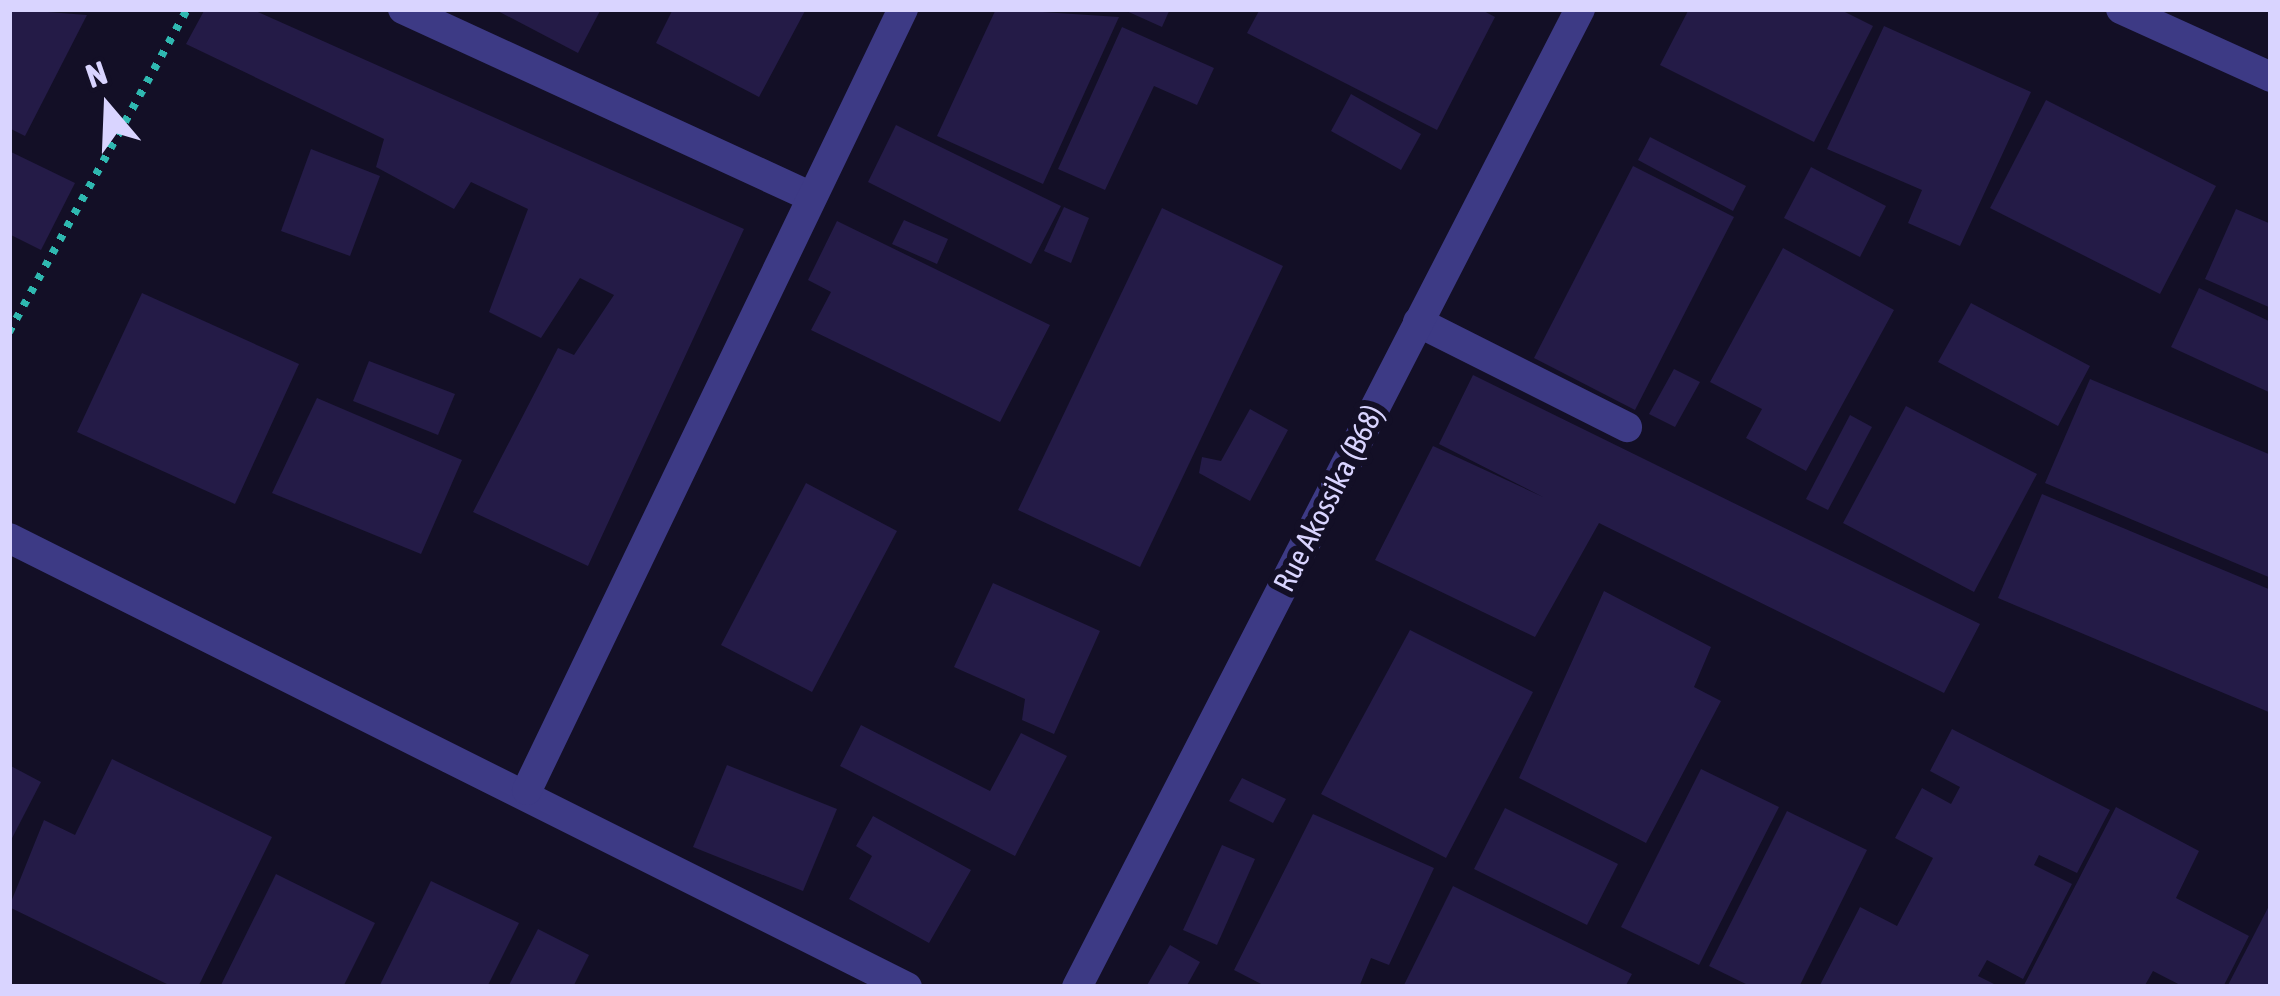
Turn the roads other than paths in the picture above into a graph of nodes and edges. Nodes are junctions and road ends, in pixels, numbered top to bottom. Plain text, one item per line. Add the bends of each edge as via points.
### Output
1 (403, 9) edge
2 (903, 9) edge
3 (1580, 9) edge
4 (2121, 9) edge
5 (2271, 77) edge
6 (811, 197) junction
7 (1418, 322) junction
8 (1627, 427) dead end
9 (9, 538) edge
10 (527, 790) junction
11 (908, 987) edge
12 (1077, 987) edge

1 - 6 street
2 - 6 street
3 - 7 street, Rue Akossika (B68)
4 - 5 street
6 - 10 street
7 - 8 street
7 - 12 street, Rue Akossika (B68)
9 - 10 street
10 - 11 street

